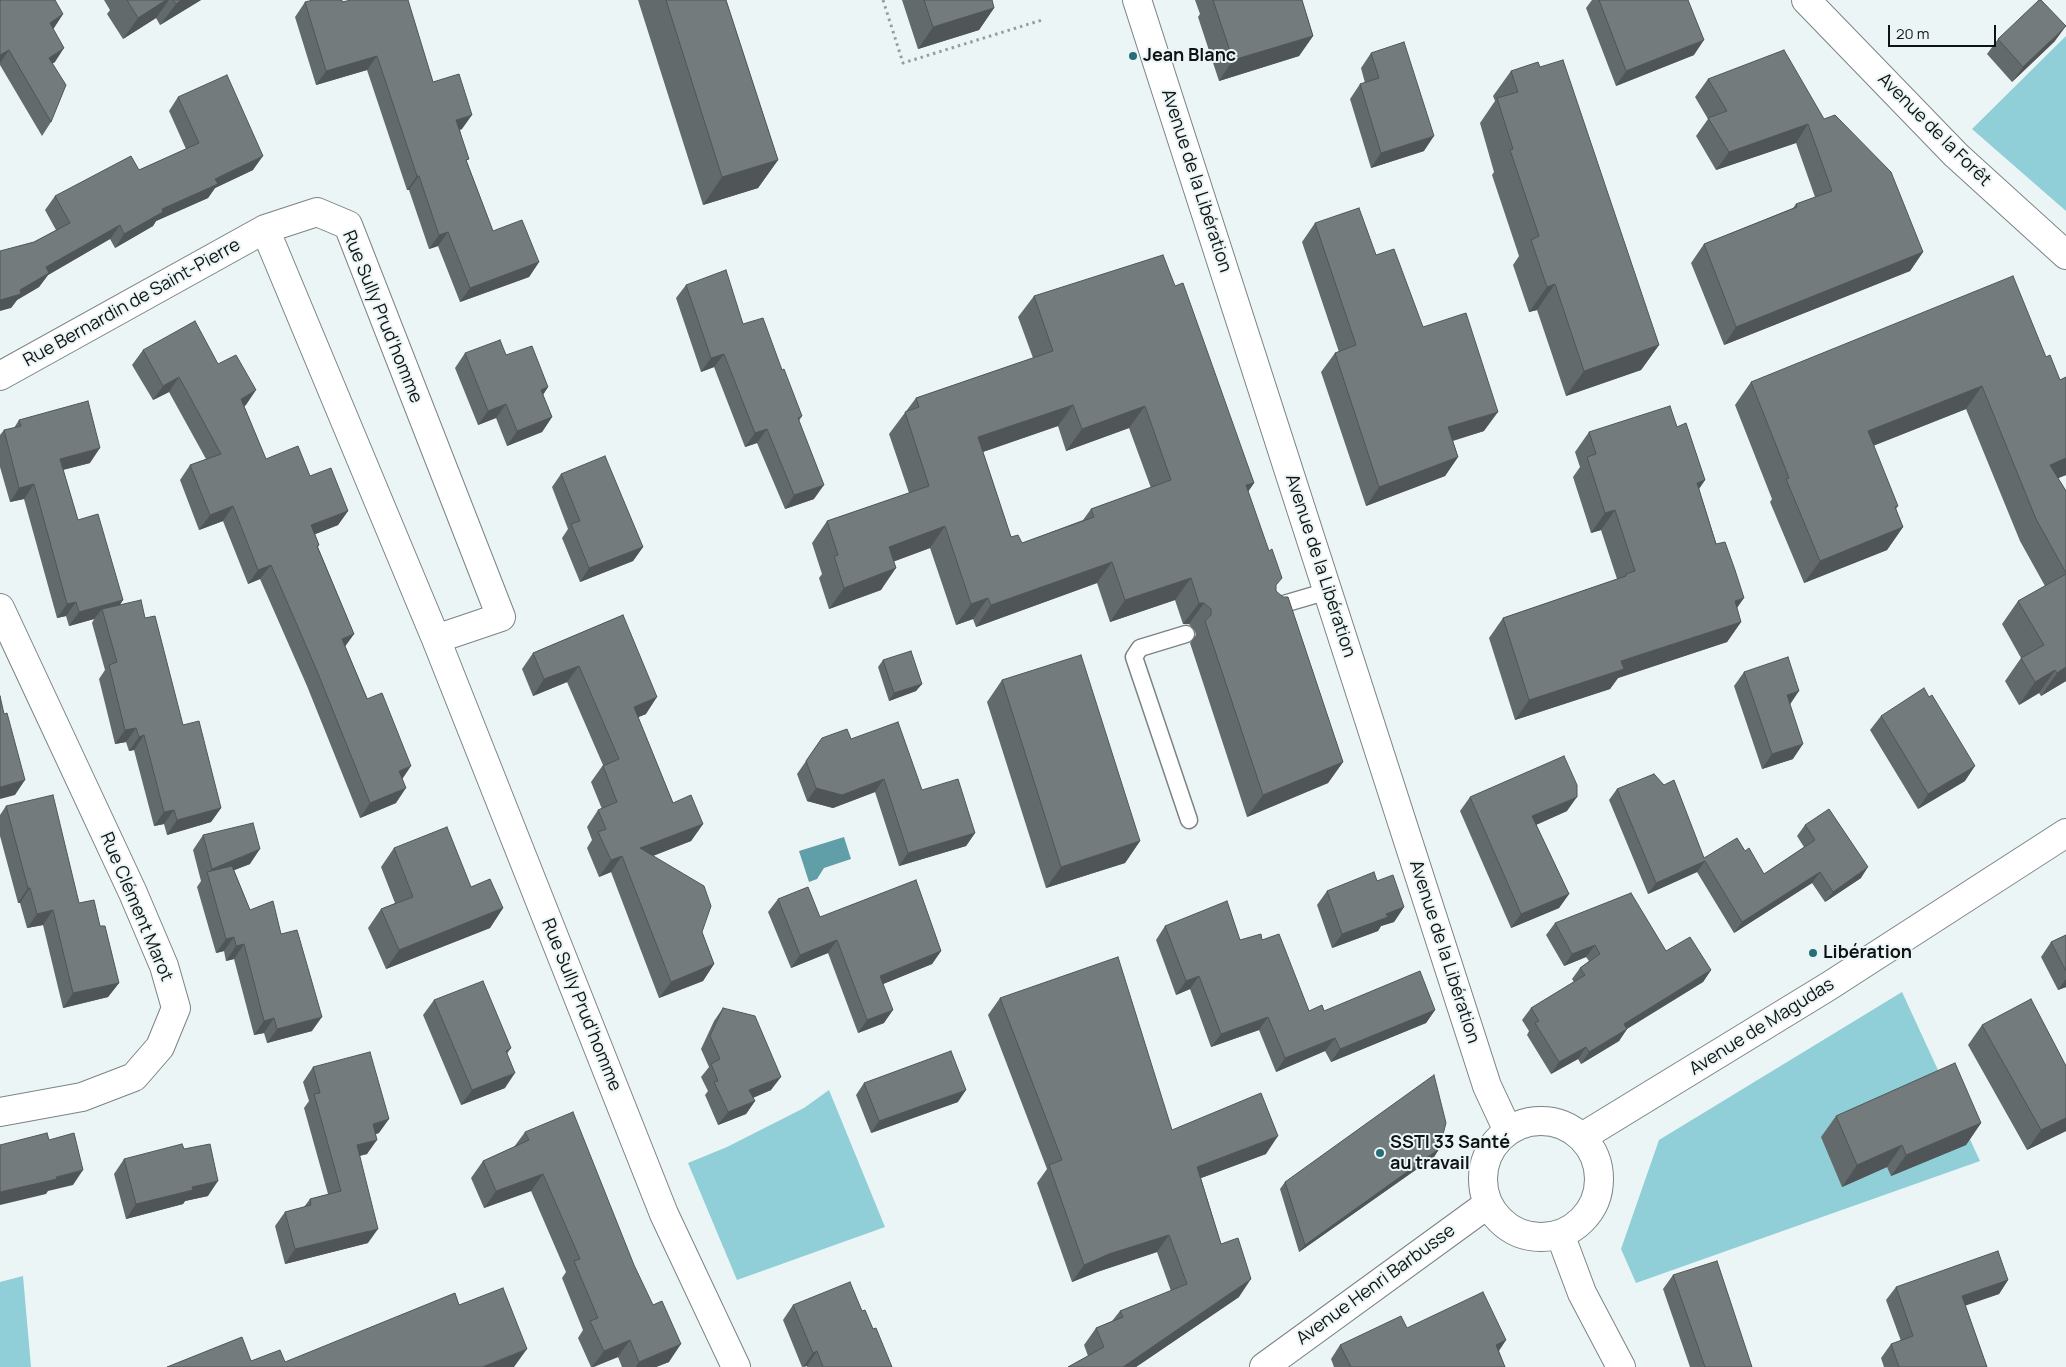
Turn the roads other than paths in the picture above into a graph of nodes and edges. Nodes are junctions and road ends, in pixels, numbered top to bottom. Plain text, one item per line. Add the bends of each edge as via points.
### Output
1 (1137, 0) edge
2 (1806, 0) edge
3 (265, 229) junction
4 (2066, 255) edge
5 (0, 376) edge
6 (1328, 591) junction
7 (0, 608) edge
8 (1270, 609) edge
9 (1186, 634) dead end
10 (436, 639) junction
11 (1189, 820) dead end
12 (2066, 833) edge
13 (0, 1112) edge
14 (1508, 1131) junction
15 (1582, 1137) junction
16 (1488, 1204) junction
17 (1560, 1234) junction
18 (736, 1367) edge
19 (1264, 1367) edge
20 (1621, 1367) edge

1 - 6 street, Avenue de la Libération
2 - 4 street, Avenue de la Forêt via 1956,155
3 - 5 street, Rue Bernardin de Saint-Pierre
3 - 10 street, Rue Sully Prud'homme
3 - 10 street, Rue Sully Prud'homme via 317,212 348,225 501,617
6 - 8 lane
6 - 14 street, Avenue de la Libération via 1487,1086
7 - 13 street, Rue Clément Marot via 133,893 164,966 176,1008 160,1047 134,1077 82,1096
9 - 11 lane via 1140,648 1134,657
10 - 18 street, Rue Sully Prud'homme via 664,1214
12 - 15 street, Avenue de Magudas via 1829,986
14 - 15 street via 1526,1123 1546,1121 1565,1125
14 - 16 street via 1496,1142 1483,1173
15 - 17 street via 1594,1152 1600,1172 1599,1191 1591,1210 1578,1225
16 - 17 street via 1511,1229 1544,1238
16 - 19 street, Avenue Henri Barbusse
17 - 20 street via 1582,1293

